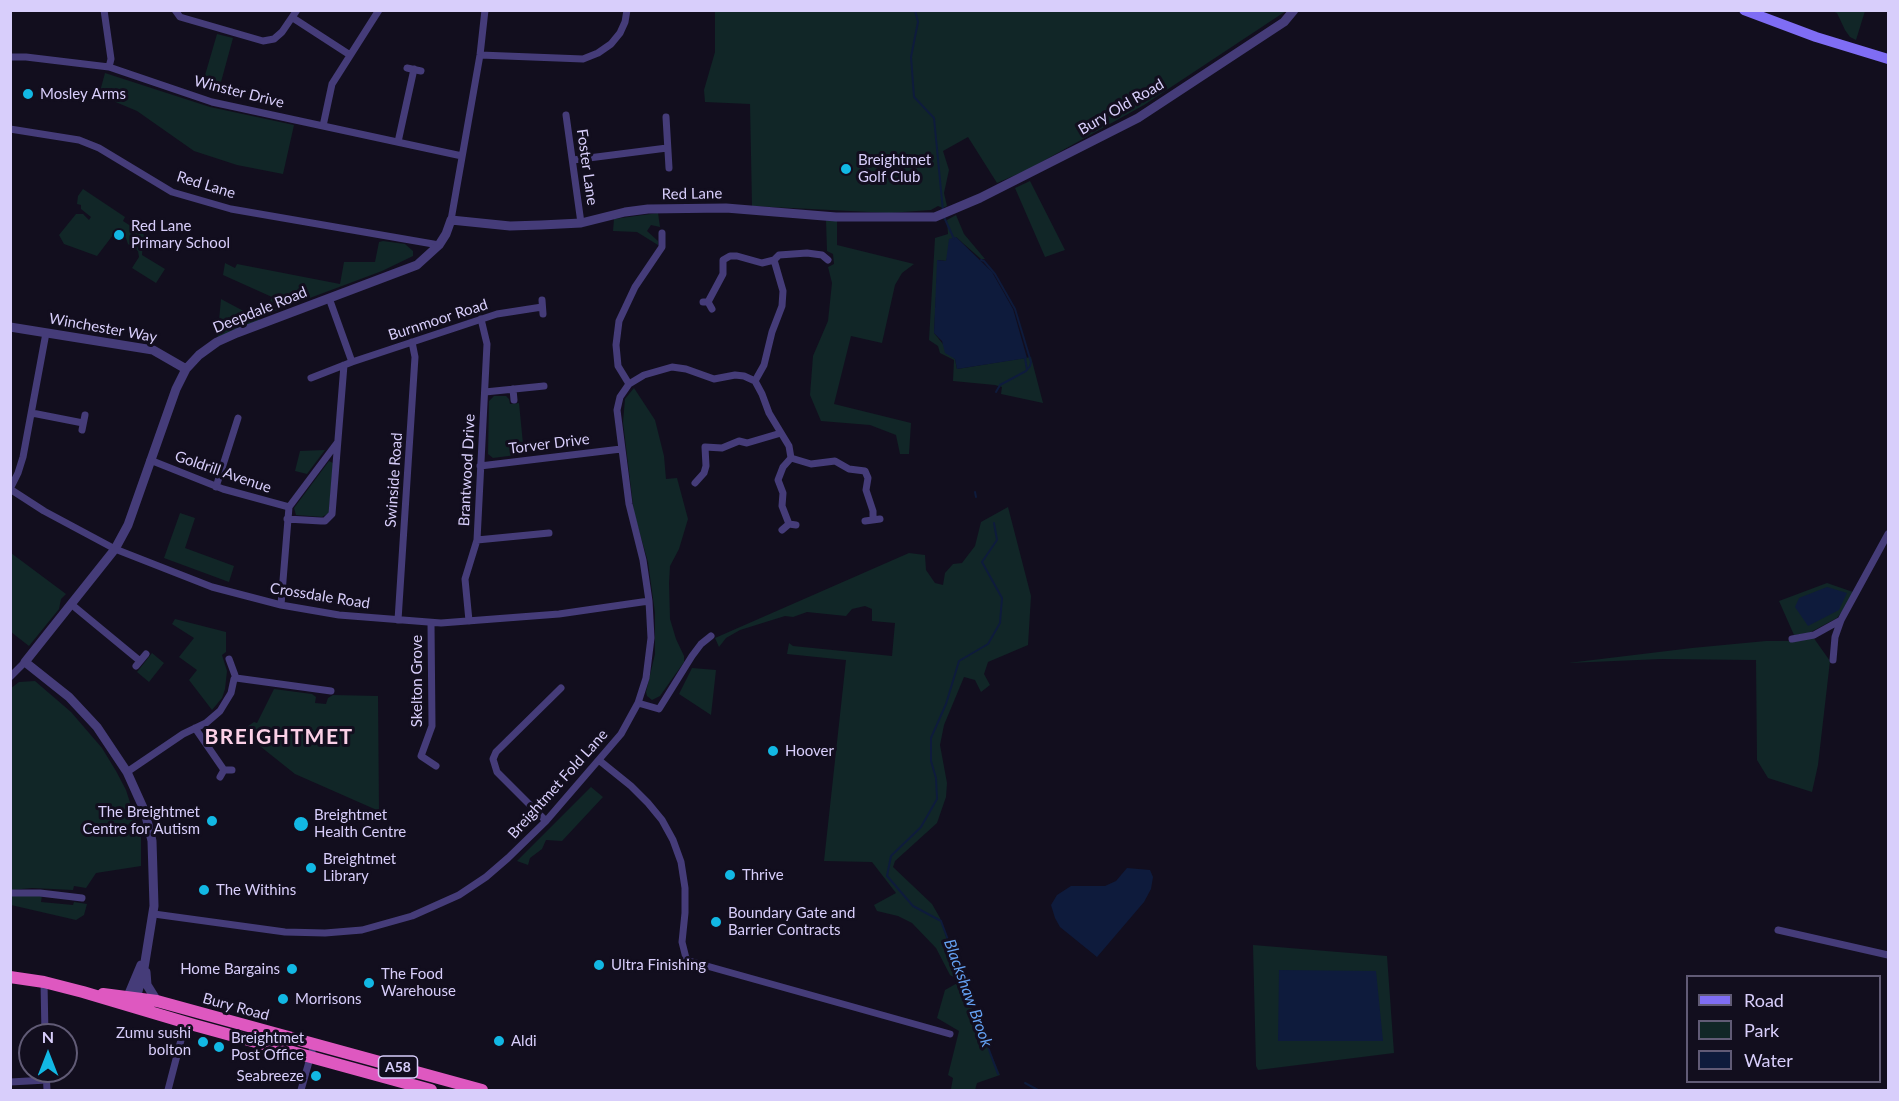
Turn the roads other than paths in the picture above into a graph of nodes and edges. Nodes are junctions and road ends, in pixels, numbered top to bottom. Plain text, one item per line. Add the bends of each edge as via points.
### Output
1 (104, 10) edge
2 (175, 10) edge
3 (379, 10) edge
4 (484, 10) edge
5 (627, 10) edge
6 (1294, 10) edge
7 (1744, 10) edge
8 (295, 14) edge
9 (350, 55) junction
10 (480, 55) junction
11 (10, 57) edge
12 (1888, 58) edge
13 (109, 67) junction
14 (414, 69) dead end
15 (566, 115) dead end
16 (666, 117) dead end
17 (323, 126) junction
18 (10, 129) edge
19 (398, 142) junction
20 (667, 148) junction
21 (462, 156) junction
22 (573, 160) junction
23 (669, 168) dead end
24 (935, 217) joint
25 (451, 220) junction
26 (581, 223) junction
27 (662, 233) dead end
28 (439, 245) junction
29 (774, 260) junction
30 (828, 260) dead end
31 (329, 298) junction
32 (708, 304) dead end
33 (542, 307) dead end
34 (481, 319) junction
35 (10, 327) edge
36 (46, 333) junction
37 (412, 342) junction
38 (352, 362) junction
39 (344, 365) junction
40 (186, 369) junction
41 (755, 381) junction
42 (629, 384) junction
43 (321, 385) dead end
44 (544, 386) dead end
45 (513, 389) junction
46 (485, 392) junction
47 (514, 400) dead end
48 (32, 413) junction
49 (238, 418) dead end
50 (83, 423) dead end
51 (781, 433) junction
52 (337, 443) junction
53 (621, 449) junction
54 (791, 458) junction
55 (150, 460) junction
56 (480, 466) junction
57 (695, 485) dead end
58 (216, 486) junction
59 (10, 489) edge
60 (289, 507) junction
61 (287, 519) junction
62 (865, 521) dead end
63 (782, 530) dead end
64 (549, 533) dead end
65 (1888, 534) edge
66 (477, 540) junction
67 (115, 549) junction
68 (649, 601) junction
69 (71, 604) junction
70 (281, 605) junction
71 (398, 620) junction
72 (1841, 620) junction
73 (469, 621) junction
74 (431, 623) junction
75 (711, 636) dead end
76 (1792, 639) dead end
77 (146, 654) dead end
78 (229, 659) dead end
79 (1833, 660) dead end
80 (25, 662) junction
81 (10, 677) edge
82 (236, 678) junction
83 (561, 688) dead end
84 (331, 691) dead end
85 (532, 703) dead end
86 (638, 703) junction
87 (539, 710) junction
88 (195, 728) junction
89 (600, 761) junction
90 (436, 765) dead end
91 (224, 770) junction
92 (232, 770) dead end
93 (127, 772) junction
94 (220, 777) dead end
95 (546, 821) junction
96 (10, 893) edge
97 (82, 898) dead end
98 (154, 914) junction
99 (1779, 930) dead end
100 (147, 952) junction
101 (1888, 955) edge
102 (10, 977) edge
103 (44, 982) junction
104 (157, 1000) junction
105 (133, 1002) junction
106 (45, 1023) edge
107 (950, 1034) dead end
108 (181, 1040) dead end
109 (314, 1044) junction
110 (310, 1058) junction
111 (168, 1090) edge
112 (301, 1090) edge
113 (432, 1090) edge
114 (482, 1090) edge

1 - 13 street
2 - 8 street via 180,17 263,41 274,39
3 - 9 street
4 - 10 street, Deepdale Road
5 - 10 street via 620,33 611,44 583,59
6 - 24 street, Bury Old Road via 1284,22 1138,118
7 - 12 main road via 1815,37
8 - 9 street
9 - 17 street via 332,84
10 - 21 street, Deepdale Road
11 - 13 street, Winster Drive
13 - 17 street, Winster Drive via 212,102
14 - 19 street
15 - 22 street, Foster Lane
16 - 20 street
17 - 19 street, Winster Drive
18 - 28 street, Red Lane via 79,140 172,192 231,210
19 - 21 street, Winster Drive
20 - 22 street
20 - 23 street
21 - 25 street, Deepdale Road
22 - 26 street, Foster Lane
24 - 26 street, Red Lane via 840,217 673,208 625,212
25 - 26 street, Red Lane via 510,225
25 - 28 street, Deepdale Road
27 - 42 street via 662,248 635,287 620,321 618,366
28 - 31 street, Deepdale Road via 417,265
29 - 30 street via 779,255 807,253
29 - 32 street via 762,263 737,256 723,260 723,274
29 - 41 street via 783,291 782,306 764,365
31 - 38 street
31 - 40 street, Deepdale Road via 216,342
33 - 34 street, Burnmoor Road
34 - 37 street, Burnmoor Road
34 - 46 street, Brantwood Drive via 487,344
35 - 36 street, Winchester Way
36 - 40 street, Winchester Way via 153,350
36 - 48 street
37 - 38 street, Burnmoor Road
37 - 71 street, Swinside Road via 415,357
38 - 39 street, Burnmoor Road
39 - 43 street, Burnmoor Road via 314,376
39 - 52 street
40 - 55 street, Deepdale Road
41 - 42 street via 735,375 714,379 672,367
41 - 51 street
42 - 53 street, Breightmet Fold Lane via 617,410
44 - 45 street
45 - 46 street
45 - 47 street
46 - 56 street, Brantwood Drive
48 - 50 street
48 - 59 street via 23,457
49 - 58 street
51 - 54 street
51 - 57 street via 722,448 702,445 706,466
52 - 60 street
52 - 61 street via 332,514 321,521
53 - 56 street, Torver Drive
53 - 68 street, Breightmet Fold Lane via 628,504
54 - 62 street via 811,464 834,461 849,469 865,471 866,490 877,519
54 - 63 street via 778,480 782,506 793,525
55 - 58 street, Goldrill Avenue
55 - 67 street, Deepdale Road via 128,525
56 - 66 street, Brantwood Drive
58 - 60 street, Goldrill Avenue
59 - 67 street, Crossdale Road
60 - 61 street
61 - 70 street
64 - 66 street
65 - 72 street
66 - 73 street, Brantwood Drive via 465,573
67 - 69 street, Deepdale Road
67 - 70 street, Crossdale Road via 212,587
68 - 73 street, Crossdale Road
68 - 86 street, Breightmet Fold Lane via 650,656
69 - 77 street via 138,664
69 - 80 street, Deepdale Road
70 - 71 street, Crossdale Road
71 - 74 street, Crossdale Road
72 - 76 street via 1814,635
72 - 79 street
73 - 74 street, Crossdale Road
74 - 90 street, Skelton Grove via 432,726 422,756
75 - 86 street via 692,656 660,709
78 - 82 street
80 - 81 street
80 - 93 street via 82,710
82 - 84 street via 322,694
82 - 88 street via 220,711
83 - 87 street
85 - 87 street
86 - 89 street, Breightmet Fold Lane
87 - 95 street via 496,752 493,763 497,772
88 - 91 street
88 - 93 street
89 - 95 street, Breightmet Fold Lane
89 - 107 street via 648,803 673,840 685,888 682,949 689,961
91 - 92 street
91 - 94 street
93 - 98 street via 145,812 152,841
95 - 98 street, Breightmet Fold Lane via 486,877 459,895 412,916 377,926 334,933 285,932
96 - 97 street
98 - 100 street
99 - 101 street
100 - 104 street via 145,979
100 - 105 street
102 - 103 highway, Bury Road / A58
103 - 105 highway, Bury Road / A58
103 - 106 street
104 - 105 highway, Bury Road / A58
104 - 109 highway, Bury Road / A58
105 - 110 highway, Bury Road / A58
108 - 111 street
109 - 110 street
109 - 114 highway, Bury Road / A58
110 - 112 street
110 - 113 highway, Bury Road / A58

